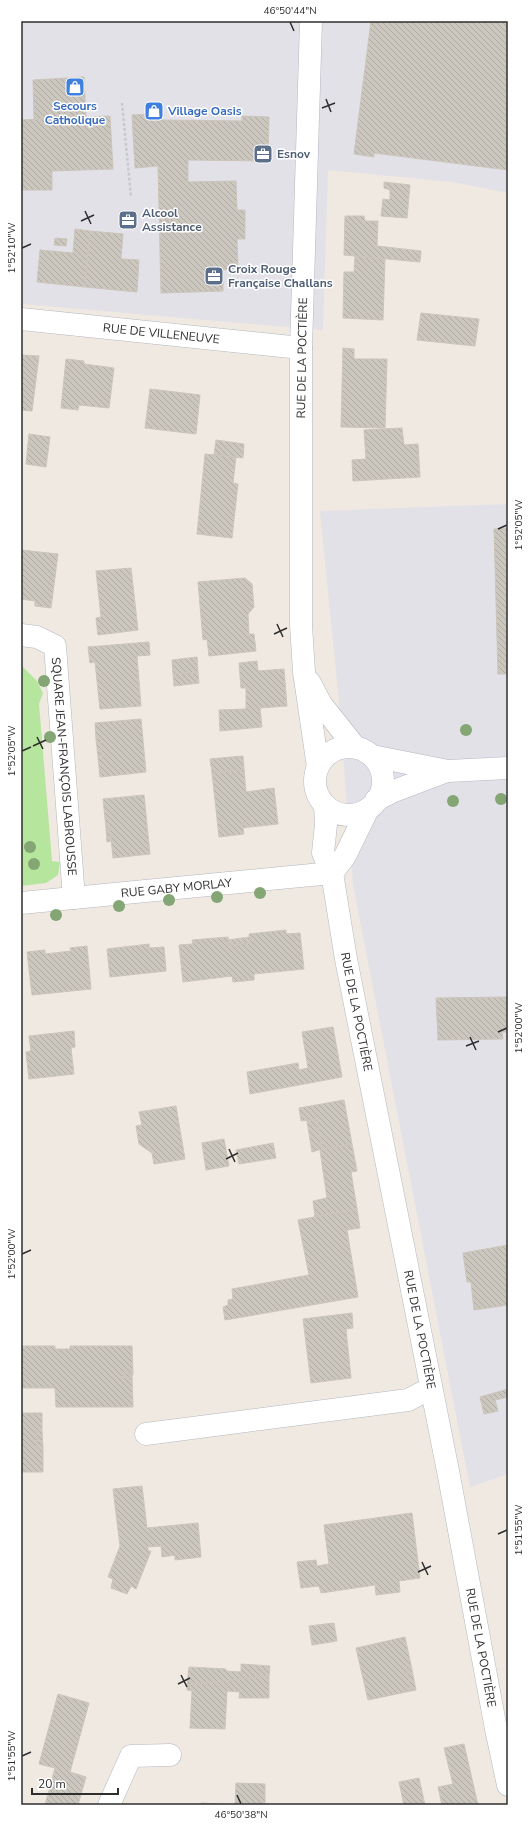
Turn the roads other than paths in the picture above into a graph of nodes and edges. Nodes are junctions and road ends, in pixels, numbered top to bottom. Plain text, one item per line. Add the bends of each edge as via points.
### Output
1 (311, 21) edge
2 (21, 319) edge
3 (301, 348) junction
4 (21, 635) edge
5 (304, 672) junction
6 (363, 752) junction
7 (318, 767) junction
8 (508, 768) edge
9 (448, 771) junction
10 (325, 805) junction
11 (372, 805) junction
12 (332, 873) junction
13 (74, 898) junction
14 (21, 903) edge
15 (432, 1388) junction
16 (146, 1434) dead end
17 (502, 1728) edge
18 (170, 1756) dead end
19 (508, 1785) edge
20 (109, 1805) edge

1 - 3 street, RUE DE LA POCTIÈRE
2 - 3 street, RUE DE VILLENEUVE
3 - 5 street, RUE DE LA POCTIÈRE via 301,625
4 - 13 street, SQUARE JEAN-FRANÇOIS LABROUSSE via 37,637 55,646
5 - 6 street, RUE DE LA POCTIÈRE via 321,704
5 - 7 street, RUE DE LA POCTIÈRE
6 - 7 street via 337,749 329,753
6 - 9 street
6 - 11 street, RUE DE LA POCTIÈRE via 378,764 382,773 383,783
7 - 10 street, RUE DE LA POCTIÈRE via 315,787
8 - 9 street
9 - 11 street via 394,791
10 - 11 street via 341,814 360,813
10 - 12 street, RUE DE LA POCTIÈRE via 323,853
11 - 12 street, RUE DE LA POCTIÈRE via 346,856
12 - 13 street, RUE GABY MORLAY
12 - 15 street, RUE DE LA POCTIÈRE via 347,966
13 - 14 street, RUE GABY MORLAY
15 - 16 street via 408,1400
15 - 17 street, RUE DE LA POCTIÈRE
17 - 19 street, RUE DE LA POCTIÈRE
18 - 20 street via 131,1756

